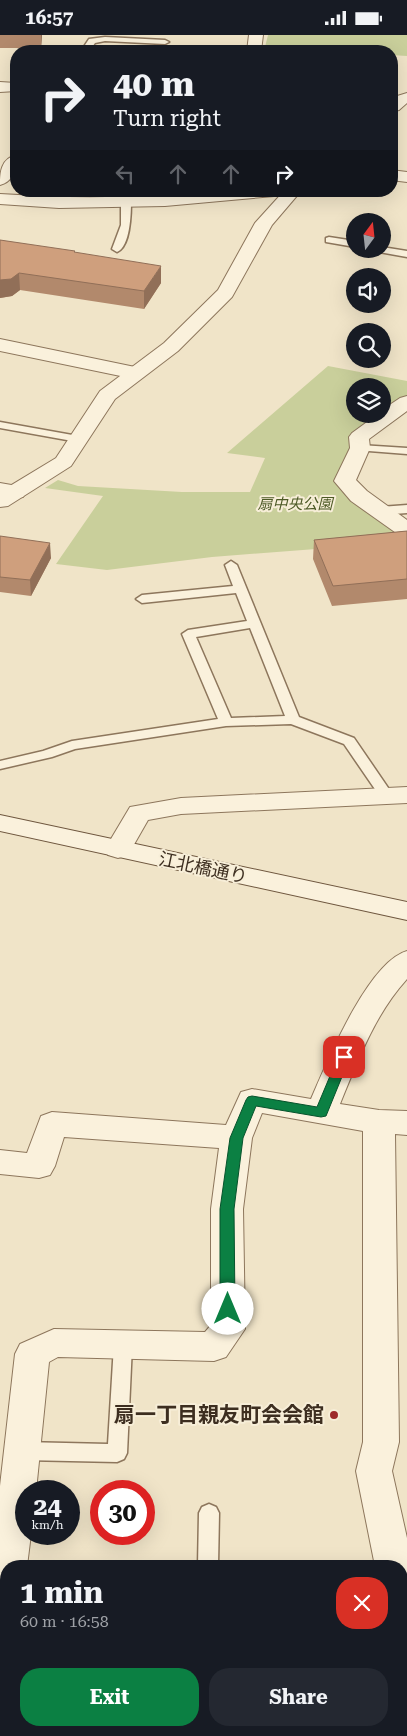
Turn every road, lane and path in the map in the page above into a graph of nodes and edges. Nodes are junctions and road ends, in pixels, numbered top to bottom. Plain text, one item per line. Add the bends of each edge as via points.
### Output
1 (167, 38) edge
2 (89, 45) edge
3 (10, 168) edge
4 (0, 181) edge
5 (209, 197) edge
6 (288, 197) edge
7 (0, 199) edge
8 (126, 202) junction
9 (329, 240) dead end
10 (346, 243) edge
11 (117, 249) dead end
12 (391, 251) edge
13 (407, 254) edge
14 (0, 345) edge
15 (135, 373) junction
16 (407, 402) edge
17 (0, 425) edge
18 (78, 439) junction
19 (360, 448) junction
20 (407, 451) edge
21 (5, 494) edge
22 (407, 509) edge
23 (380, 511) junction
24 (407, 530) edge
25 (231, 565) dead end
26 (240, 589) junction
27 (142, 599) dead end
28 (254, 625) junction
29 (293, 720) junction
30 (226, 722) junction
31 (0, 765) edge
32 (396, 795) edge
33 (0, 823) edge
34 (118, 849) junction
35 (407, 911) edge
36 (406, 963) edge
37 (321, 1113) junction
38 (393, 1122) edge
39 (236, 1138) junction
40 (0, 1162) edge
41 (123, 1345) junction
42 (23, 1451) junction
43 (209, 1513) dead end
44 (396, 1547) edge
45 (9, 1560) edge
46 (208, 1560) edge

1 - 2 lane via 105,39 92,41
3 - 4 street
5 - 8 street
6 - 15 street via 264,223 226,293 170,347
7 - 8 street via 59,203
8 - 11 lane via 126,225
9 - 10 lane
12 - 13 lane
14 - 15 street
15 - 18 street via 107,395
16 - 19 street via 359,437
17 - 18 lane
18 - 21 street via 64,462
19 - 20 lane
19 - 23 street via 345,481
22 - 23 lane
23 - 24 street
25 - 26 lane
26 - 27 lane
26 - 28 lane
28 - 29 lane
28 - 30 lane via 188,634
29 - 30 lane
29 - 32 lane via 350,741
30 - 31 lane via 72,745
32 - 34 street via 181,806 140,813
33 - 34 street, 江北橋通り
34 - 35 street, 江北橋通り
36 - 37 street via 380,990 344,1057
37 - 38 street
37 - 39 street via 252,1100
38 - 44 street via 381,1442 374,1471
39 - 40 street via 52,1124 39,1166
39 - 41 street via 227,1209 228,1329 214,1347
41 - 42 street via 54,1343 32,1354
41 - 42 lane via 116,1453
42 - 45 street
43 - 46 lane

